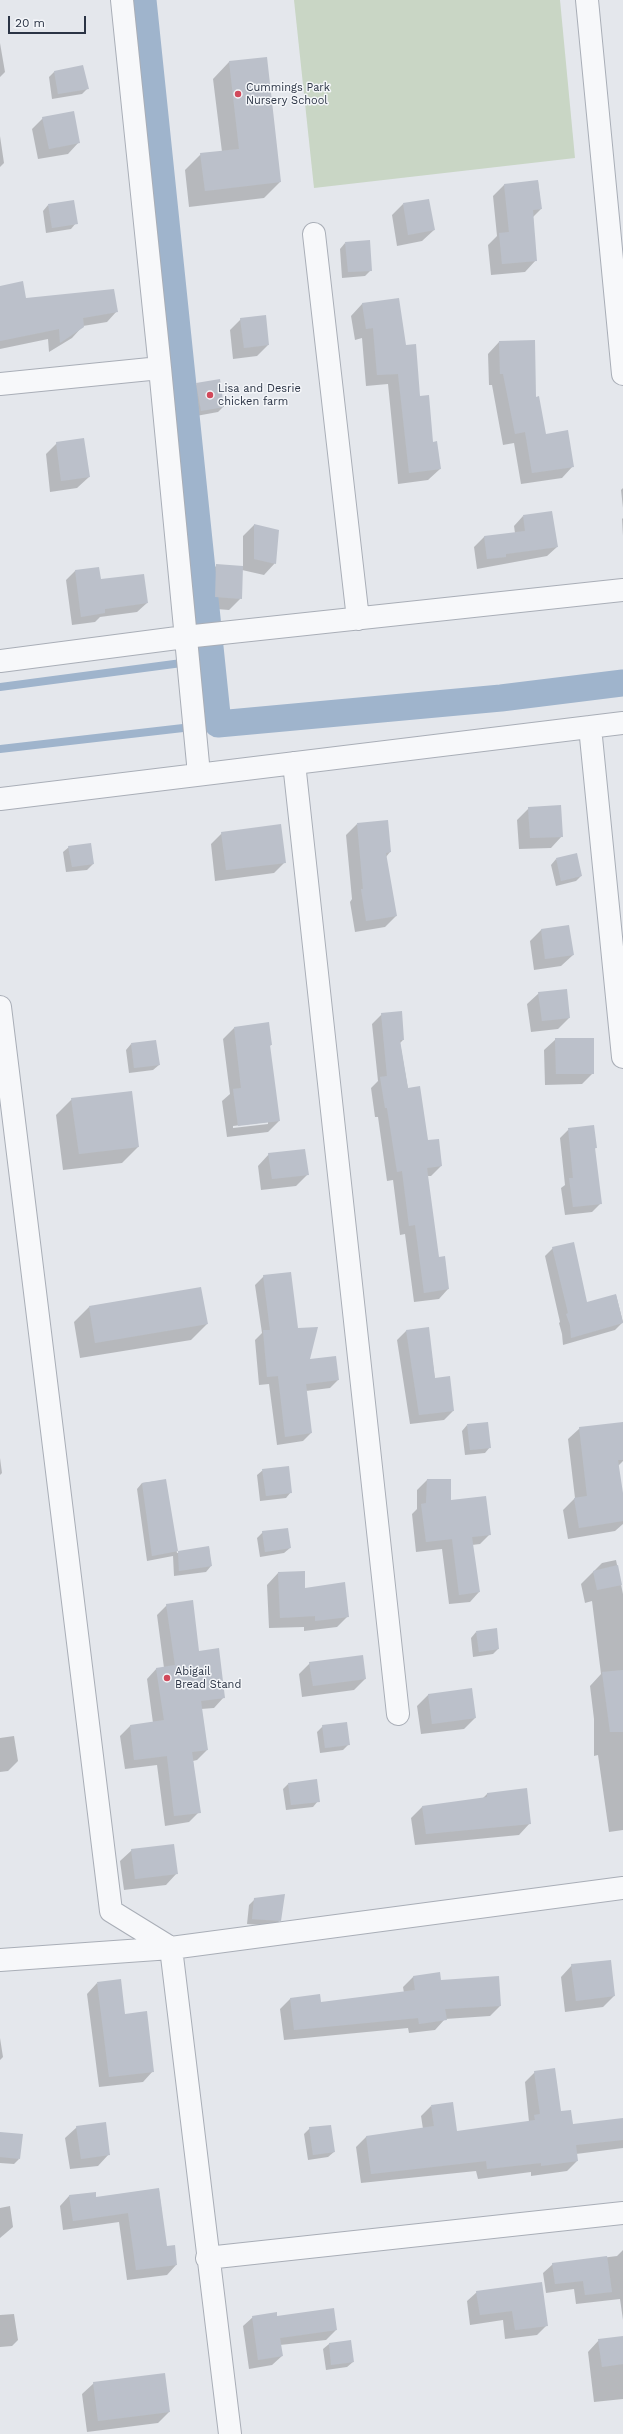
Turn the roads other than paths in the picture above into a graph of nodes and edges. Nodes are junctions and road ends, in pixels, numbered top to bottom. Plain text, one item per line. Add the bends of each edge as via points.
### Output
1 (122, 0) edge
2 (587, 0) edge
3 (314, 234) dead end
4 (160, 368) junction
5 (623, 374) edge
6 (0, 384) edge
7 (623, 590) edge
8 (358, 619) junction
9 (186, 637) junction
10 (0, 661) edge
11 (623, 723) edge
12 (590, 727) junction
13 (294, 763) junction
14 (199, 774) junction
15 (0, 799) edge
16 (0, 1007) edge
17 (623, 1058) edge
18 (398, 1714) dead end
19 (623, 1888) edge
20 (171, 1948) junction
21 (0, 1960) edge
22 (623, 2213) edge
23 (207, 2258) junction
24 (230, 2434) edge

1 - 4 street
2 - 5 street
3 - 8 street
4 - 6 street
4 - 9 street
7 - 8 street
8 - 9 street
9 - 10 street
9 - 14 street
11 - 12 street
12 - 13 street
12 - 17 street
13 - 14 street
13 - 18 street
14 - 15 street
16 - 20 street via 111,1910
19 - 20 street
20 - 21 street
20 - 23 street
22 - 23 street
23 - 24 street

